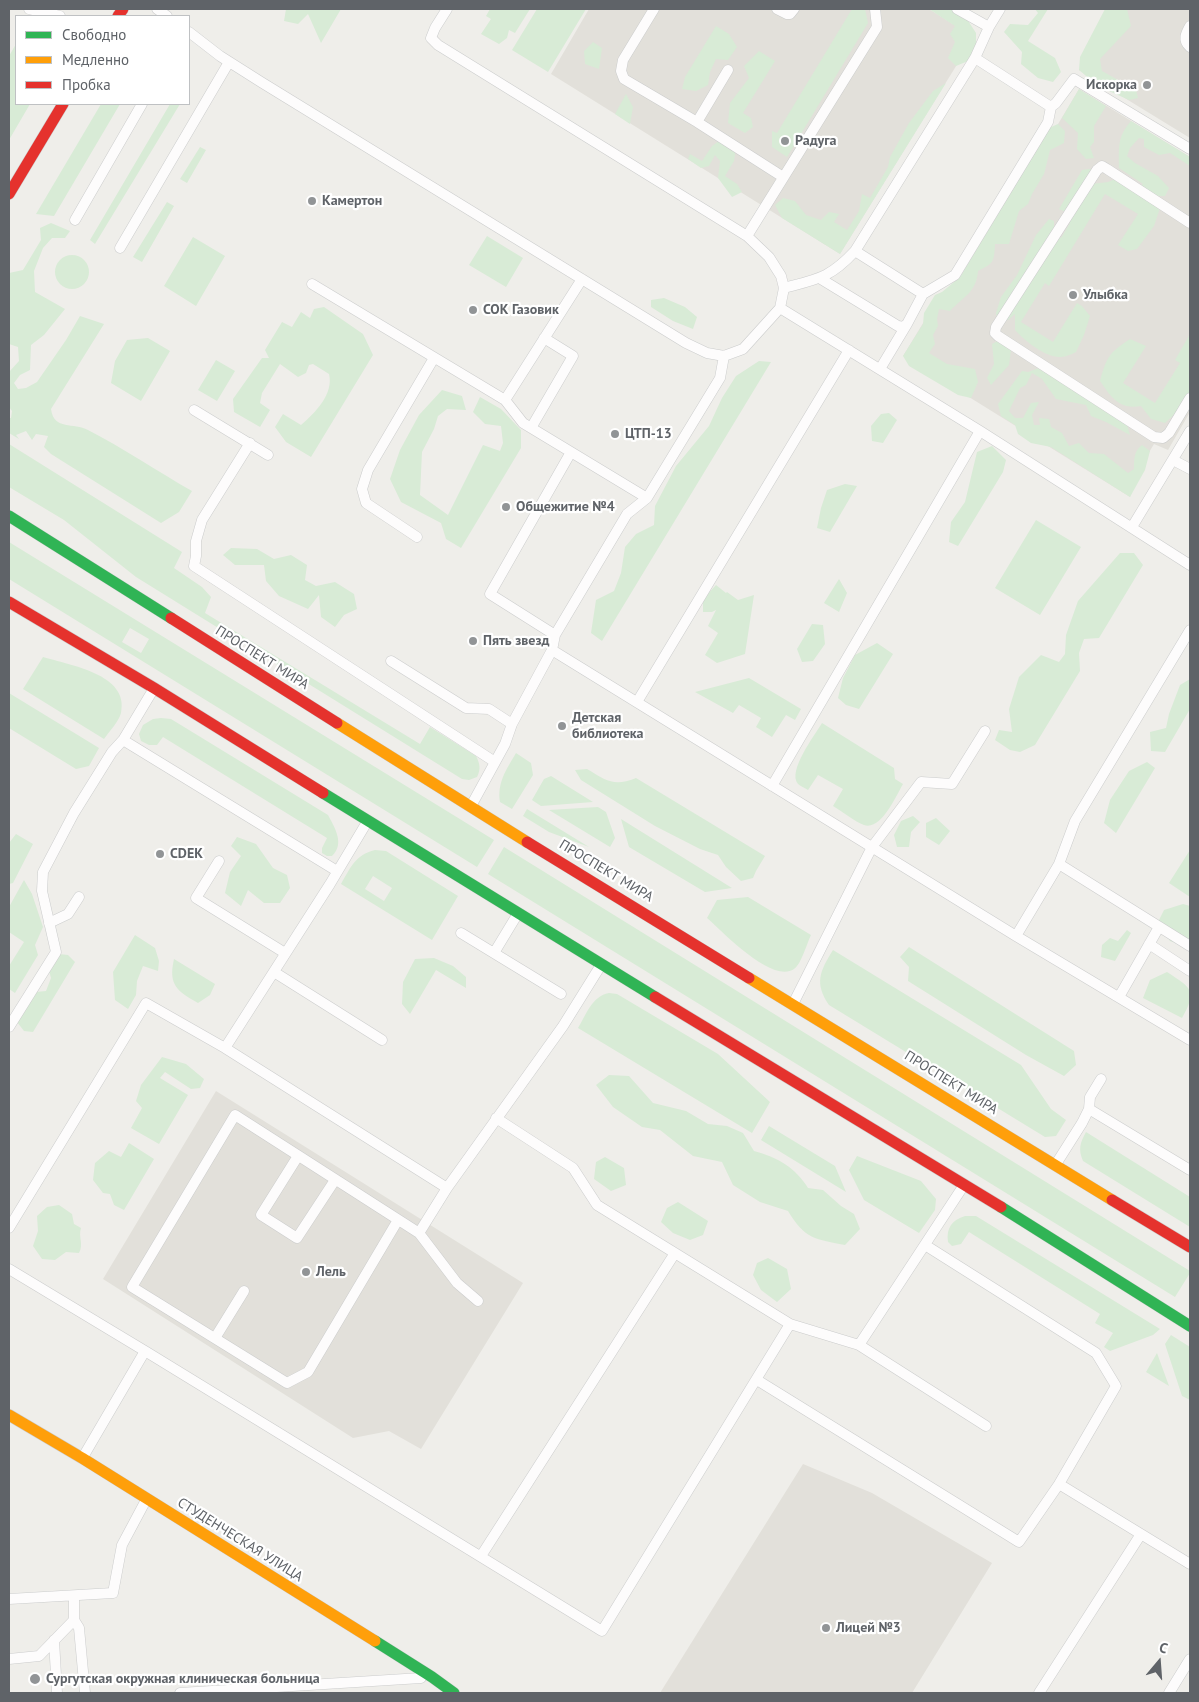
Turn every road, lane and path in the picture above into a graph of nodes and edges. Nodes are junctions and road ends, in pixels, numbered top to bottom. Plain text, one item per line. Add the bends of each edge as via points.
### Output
1 (29, 9) edge
2 (447, 9) edge
3 (654, 9) edge
4 (777, 9) edge
5 (794, 9) edge
6 (875, 9) edge
7 (957, 9) edge
8 (1000, 9) edge
9 (56, 15) edge
10 (1190, 26) edge
11 (989, 27) junction
12 (190, 33) edge
13 (1190, 47) edge
14 (975, 58) junction
15 (229, 62) junction
16 (728, 70) dead end
17 (63, 105) edge
18 (141, 105) edge
19 (1050, 107) junction
20 (697, 122) junction
21 (1190, 149) edge
22 (783, 176) junction
23 (9, 194) edge
24 (75, 220) dead end
25 (1190, 223) edge
26 (747, 236) junction
27 (120, 248) dead end
28 (855, 252) junction
29 (582, 279) junction
30 (821, 279) junction
31 (312, 284) dead end
32 (784, 288) junction
33 (923, 294) junction
34 (780, 308) junction
35 (907, 324) junction
36 (544, 338) junction
37 (848, 350) junction
38 (724, 356) junction
39 (434, 358) junction
40 (880, 369) junction
41 (1190, 398) edge
42 (505, 400) junction
43 (194, 410) dead end
44 (531, 428) junction
45 (980, 430) junction
46 (1190, 431) edge
47 (1169, 433) junction
48 (1184, 442) junction
49 (250, 444) junction
50 (571, 452) junction
51 (268, 455) dead end
52 (1173, 460) junction
53 (1190, 469) edge
54 (647, 498) junction
55 (9, 516) edge
56 (1132, 527) junction
57 (417, 536) dead end
58 (1190, 565) edge
59 (9, 602) edge
60 (1190, 630) edge
61 (555, 635) junction
62 (552, 650) junction
63 (391, 661) dead end
64 (154, 688) junction
65 (637, 702) junction
66 (512, 724) junction
67 (985, 731) dead end
68 (123, 740) junction
69 (495, 762) junction
70 (772, 786) junction
71 (470, 807) junction
72 (367, 821) junction
73 (872, 846) junction
74 (219, 861) dead end
75 (1059, 864) junction
76 (337, 872) junction
77 (79, 897) dead end
78 (518, 914) junction
79 (49, 923) junction
80 (1159, 927) junction
81 (461, 933) dead end
82 (1016, 936) junction
83 (1150, 944) junction
84 (1190, 946) edge
85 (286, 953) junction
86 (494, 953) junction
87 (601, 965) junction
88 (1190, 970) edge
89 (274, 972) junction
90 (561, 994) dead end
91 (1119, 997) junction
92 (793, 1003) junction
93 (9, 1027) edge
94 (382, 1040) dead end
95 (1190, 1040) edge
96 (225, 1048) junction
97 (1101, 1080) dead end
98 (1089, 1109) junction
99 (496, 1118) junction
100 (298, 1156) junction
101 (1056, 1165) junction
102 (1190, 1170) edge
103 (335, 1180) junction
104 (965, 1184) junction
105 (447, 1188) junction
106 (398, 1220) junction
107 (9, 1228) edge
108 (419, 1233) junction
109 (925, 1245) junction
110 (1190, 1247) edge
111 (674, 1253) junction
112 (9, 1269) edge
113 (244, 1291) dead end
114 (478, 1301) dead end
115 (790, 1324) junction
116 (1190, 1326) edge
117 (214, 1338) junction
118 (859, 1345) junction
119 (146, 1351) junction
120 (757, 1380) junction
121 (9, 1415) edge
122 (986, 1426) dead end
123 (82, 1458) junction
124 (1059, 1484) junction
125 (147, 1500) junction
126 (1141, 1534) junction
127 (481, 1556) junction
128 (1190, 1564) edge
129 (74, 1596) junction
130 (9, 1599) edge
131 (74, 1620) junction
132 (54, 1640) junction
133 (9, 1658) edge
134 (1190, 1659) edge
135 (432, 1677) junction
136 (236, 1691) edge
137 (57, 1693) edge
138 (85, 1693) edge
139 (180, 1693) edge
140 (454, 1693) edge
141 (1039, 1693) edge
142 (1169, 1693) edge

1 - 9 lane
2 - 26 lane via 431,38 438,45
3 - 20 lane via 623,60 621,71 624,79
4 - 5 lane via 787,14
6 - 22 lane via 877,27
7 - 11 lane
8 - 11 lane
10 - 13 lane via 1185,34
11 - 14 lane
12 - 15 lane
14 - 19 lane
14 - 28 lane
15 - 27 lane
15 - 29 lane
16 - 20 lane
17 - 23 main road
18 - 24 lane
19 - 21 lane via 1074,79
19 - 33 lane via 1048,122 955,275
20 - 22 lane
22 - 26 lane
25 - 47 lane via 1102,166 995,333 1154,437 1163,438
26 - 32 lane via 769,257 781,276
28 - 30 lane via 840,268
28 - 33 lane
29 - 36 lane
29 - 38 lane via 686,344
30 - 32 lane
30 - 35 lane via 898,326
31 - 39 lane
32 - 34 lane
33 - 35 lane
34 - 37 lane
34 - 38 lane via 743,349
35 - 40 lane
36 - 42 lane
36 - 44 lane via 574,356
37 - 40 lane
37 - 65 lane
38 - 54 lane via 720,378
39 - 42 lane
39 - 57 lane via 368,470 362,489 366,503
40 - 45 lane
41 - 47 lane
42 - 44 lane
43 - 49 lane
44 - 50 lane
45 - 56 lane
45 - 70 lane
46 - 48 lane
47 - 48 lane
48 - 52 lane
49 - 51 lane
49 - 69 lane via 202,520 194,566
50 - 54 lane
50 - 61 lane via 490,594
52 - 53 lane
52 - 56 lane
54 - 61 lane via 627,514
55 - 71 main road, ПРОСПЕКТ МИРА
56 - 58 lane
59 - 64 main road
60 - 75 lane via 1075,820
61 - 62 lane
62 - 65 lane
62 - 66 lane
63 - 66 lane via 466,708 489,709
64 - 68 lane
64 - 72 main road
65 - 70 lane
66 - 69 lane
67 - 73 lane via 952,784 921,782
68 - 76 lane
68 - 79 lane via 74,813 43,872 42,891
69 - 71 lane
70 - 73 lane
71 - 92 main road, ПРОСПЕКТ МИРА
72 - 76 lane
72 - 78 main road
73 - 82 lane
73 - 92 lane
74 - 85 lane via 196,898
75 - 80 lane
75 - 82 lane
76 - 85 lane
77 - 79 lane via 68,914
78 - 86 lane
78 - 87 main road
79 - 93 lane via 56,952
80 - 83 lane
80 - 84 lane
81 - 86 lane
82 - 91 lane
83 - 88 lane
83 - 91 lane
85 - 89 lane
86 - 90 lane
87 - 99 lane via 564,1026
87 - 104 main road
89 - 94 lane
89 - 96 lane
91 - 95 lane
92 - 101 main road, ПРОСПЕКТ МИРА
96 - 105 lane
96 - 107 lane via 146,1003
97 - 98 lane via 1090,1097
98 - 101 lane
98 - 102 lane
99 - 105 lane
99 - 111 lane via 573,1168 597,1204
100 - 103 lane
100 - 103 lane via 261,1215 282,1229 297,1238
100 - 117 lane via 235,1116 132,1287
101 - 110 main road, ПРОСПЕКТ МИРА
103 - 106 lane
104 - 109 lane
104 - 116 main road
105 - 108 lane
106 - 108 lane
106 - 117 lane via 308,1372 287,1383
108 - 114 lane via 457,1283
109 - 118 lane
109 - 124 lane via 1096,1353 1116,1386
111 - 115 lane
111 - 127 lane
112 - 119 lane
113 - 117 lane
115 - 118 lane
115 - 120 lane
118 - 122 lane
119 - 123 lane
119 - 127 lane
120 - 124 lane via 1019,1542
120 - 127 lane via 602,1631
121 - 123 main road, СТУДЕНЧЕСКАЯ УЛИЦА
123 - 125 main road, СТУДЕНЧЕСКАЯ УЛИЦА
124 - 126 lane
125 - 129 lane via 122,1545 113,1593
125 - 135 main road, СТУДЕНЧЕСКАЯ УЛИЦА
126 - 128 lane
126 - 141 lane
129 - 130 lane
129 - 131 lane
131 - 132 lane
131 - 138 lane via 79,1628
132 - 133 lane via 40,1656
132 - 137 lane
134 - 142 lane
135 - 136 lane
135 - 140 main road, СТУДЕНЧЕСКАЯ УЛИЦА
136 - 139 lane

